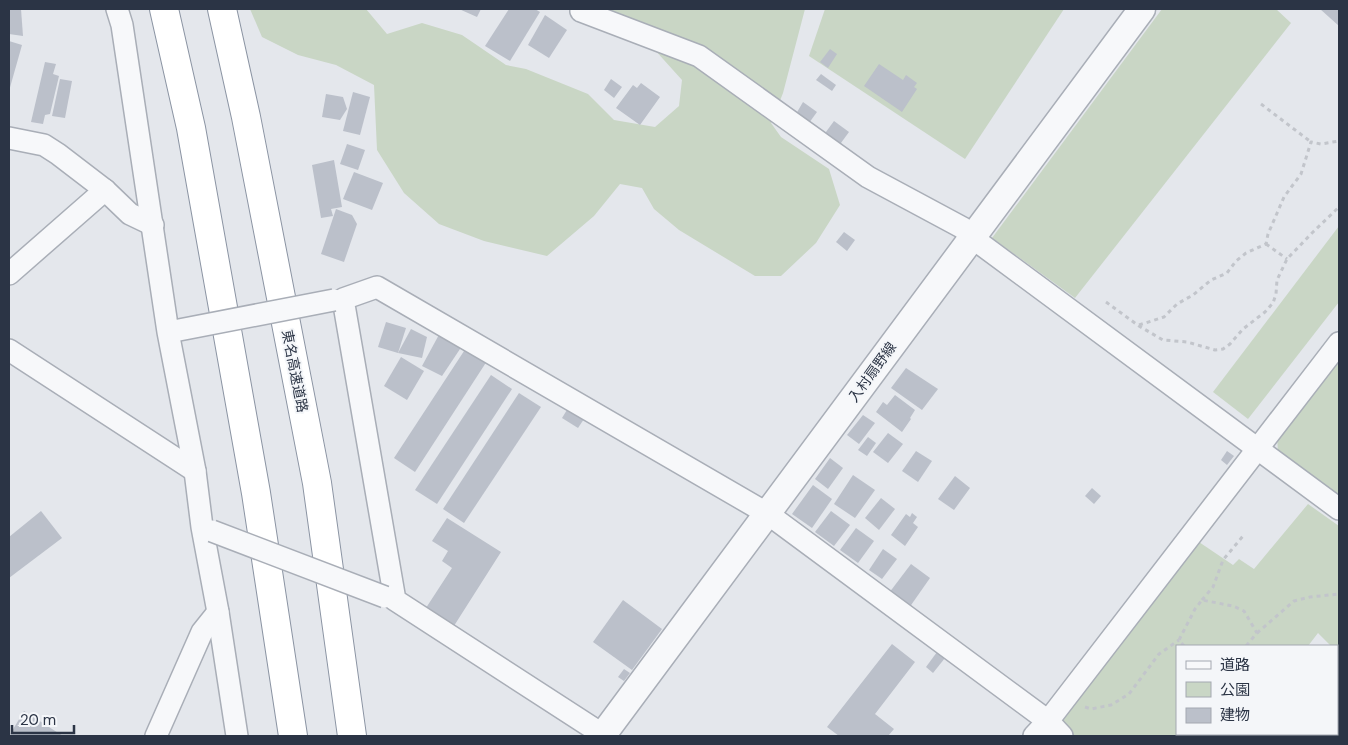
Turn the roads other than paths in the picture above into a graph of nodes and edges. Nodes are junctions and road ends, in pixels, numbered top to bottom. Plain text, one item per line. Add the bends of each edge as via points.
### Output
1 (117, 9) edge
2 (164, 9) edge
3 (222, 9) edge
4 (582, 9) edge
5 (1142, 9) edge
6 (9, 138) edge
7 (105, 190) junction
8 (153, 226) junction
9 (971, 238) junction
10 (9, 274) edge
11 (338, 299) junction
12 (174, 331) junction
13 (1339, 344) edge
14 (9, 350) edge
15 (1258, 449) junction
16 (195, 471) junction
17 (1339, 509) edge
18 (768, 514) junction
19 (207, 529) junction
20 (390, 598) junction
21 (218, 612) junction
22 (1048, 731) edge
23 (156, 736) edge
24 (237, 736) edge
25 (293, 736) edge
26 (352, 736) edge
27 (603, 736) edge

1 - 8 street
2 - 25 highway via 191,128 254,483
3 - 26 highway, 東名高速道路 via 246,117 316,483
4 - 9 street via 580,11 699,56 868,176 963,228
5 - 9 street, 入村扇野線
6 - 7 street via 44,145
7 - 8 street via 130,214
7 - 10 street
8 - 12 street
9 - 15 street
9 - 18 street, 入村扇野線
11 - 12 street, bridge
11 - 18 street via 377,287
11 - 20 street
12 - 16 street
13 - 15 street
14 - 16 street
15 - 17 street
15 - 22 street via 1063,701
16 - 19 street
18 - 22 street
18 - 27 street, 入村扇野線
19 - 20 street, bridge
19 - 21 street
20 - 27 street
21 - 23 street via 202,632
21 - 24 street

